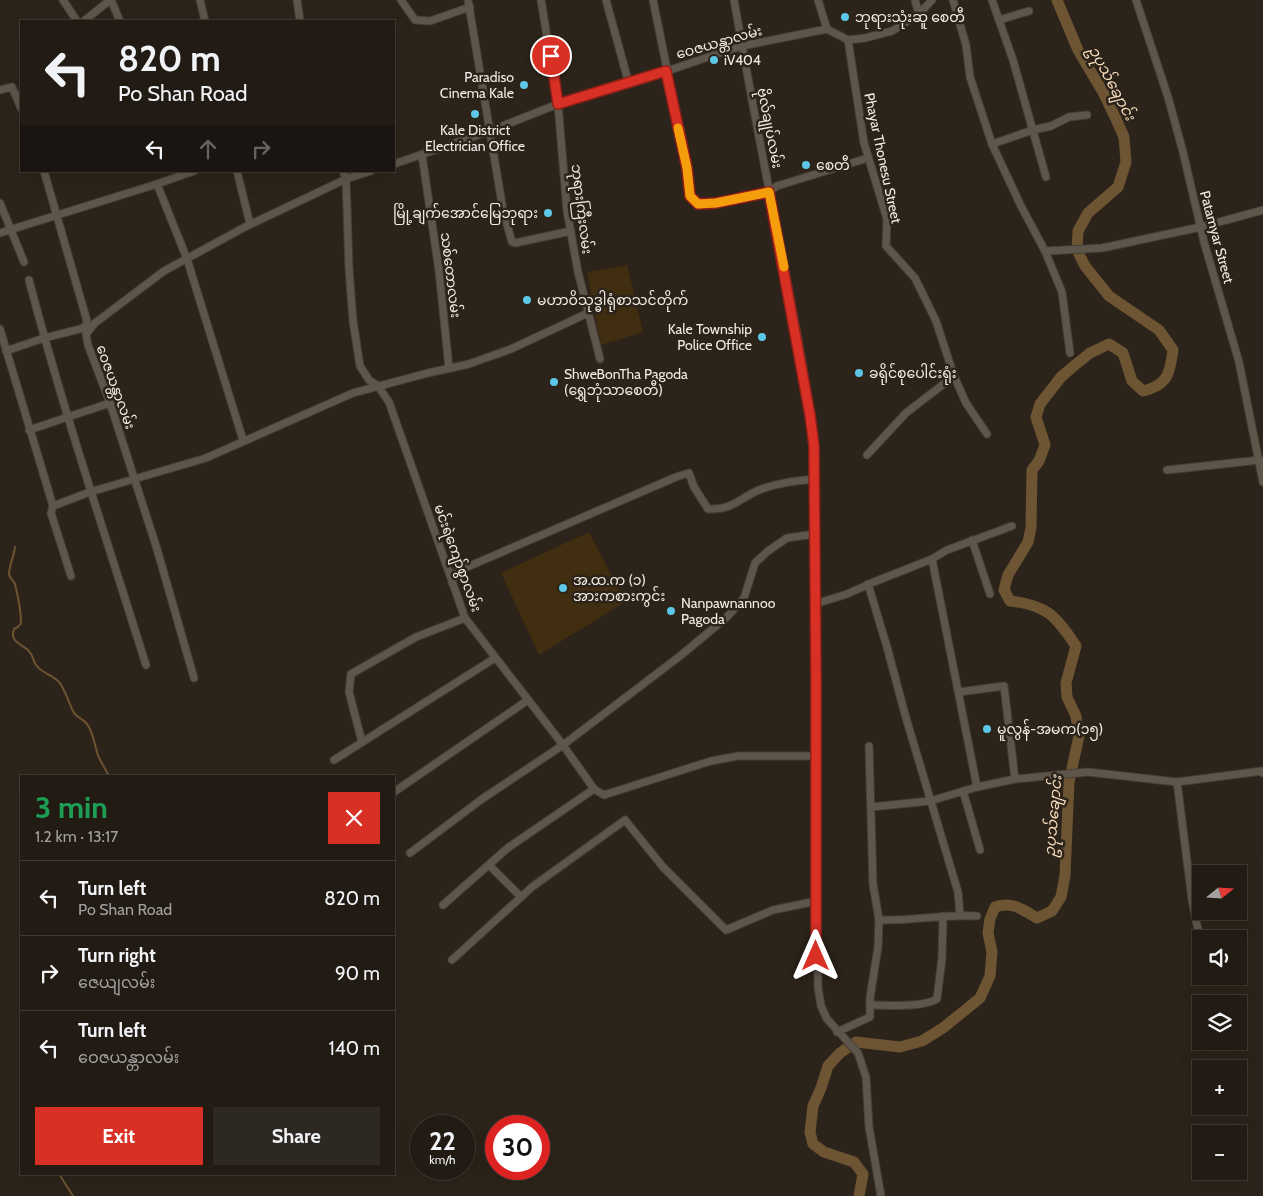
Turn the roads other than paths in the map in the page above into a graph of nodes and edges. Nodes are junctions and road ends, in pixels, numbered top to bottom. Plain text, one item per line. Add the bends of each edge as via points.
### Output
1 (63, 0) edge
2 (111, 0) edge
3 (200, 0) edge
4 (297, 0) edge
5 (401, 0) edge
6 (541, 0) edge
7 (606, 0) edge
8 (653, 0) edge
9 (734, 0) edge
10 (818, 0) edge
11 (915, 0) edge
12 (932, 0) edge
13 (953, 0) edge
14 (992, 0) edge
15 (1136, 0) edge
16 (469, 4) edge
17 (1028, 11) dead end
18 (919, 14) junction
19 (75, 20) edge
20 (85, 20) edge
21 (120, 20) edge
22 (205, 20) edge
23 (300, 20) edge
24 (999, 20) junction
25 (826, 29) junction
26 (848, 40) junction
27 (742, 46) junction
28 (666, 71) junction
29 (629, 84) junction
30 (0, 90) edge
31 (558, 104) junction
32 (20, 106) edge
33 (1087, 115) dead end
34 (1033, 130) junction
35 (490, 131) junction
36 (992, 144) junction
37 (422, 155) junction
38 (868, 158) junction
39 (395, 164) edge
40 (44, 172) edge
41 (187, 172) edge
42 (237, 172) edge
43 (343, 172) edge
44 (368, 172) edge
45 (174, 174) edge
46 (1046, 177) dead end
47 (346, 179) junction
48 (157, 184) junction
49 (769, 192) junction
50 (0, 204) edge
51 (1263, 210) edge
52 (55, 214) junction
53 (250, 224) junction
54 (1201, 227) junction
55 (10, 229) junction
56 (571, 231) junction
57 (0, 233) edge
58 (1045, 251) junction
59 (187, 259) junction
60 (24, 262) dead end
61 (29, 280) dead end
62 (588, 313) junction
63 (0, 330) edge
64 (44, 338) junction
65 (6, 351) junction
66 (1070, 353) dead end
67 (600, 359) dead end
68 (449, 368) junction
69 (954, 376) junction
70 (378, 386) junction
71 (110, 403) junction
72 (69, 418) junction
73 (30, 430) junction
74 (987, 434) dead end
75 (243, 440) junction
76 (867, 455) dead end
77 (1260, 460) junction
78 (1166, 470) dead end
79 (814, 479) junction
80 (135, 480) junction
81 (1263, 482) edge
82 (90, 492) junction
83 (53, 506) junction
84 (1012, 526) dead end
85 (815, 534) junction
86 (972, 540) junction
87 (932, 559) junction
88 (71, 576) dead end
89 (452, 584) junction
90 (868, 584) junction
91 (990, 594) dead end
92 (815, 604) junction
93 (465, 618) junction
94 (494, 658) junction
95 (146, 665) dead end
96 (194, 678) dead end
97 (959, 692) junction
98 (528, 700) junction
99 (362, 742) junction
100 (563, 745) junction
101 (869, 746) dead end
102 (816, 756) junction
103 (334, 760) dead end
104 (1263, 773) edge
105 (1015, 779) junction
106 (1177, 782) junction
107 (977, 787) junction
108 (594, 789) junction
109 (395, 791) edge
110 (963, 791) junction
111 (930, 801) junction
112 (871, 808) junction
113 (980, 850) dead end
114 (410, 853) dead end
115 (489, 865) junction
116 (521, 897) junction
117 (817, 901) junction
118 (443, 905) dead end
119 (960, 915) junction
120 (943, 916) junction
121 (977, 916) dead end
122 (879, 920) junction
123 (1198, 930) edge
124 (452, 960) dead end
125 (870, 1005) junction
126 (837, 1032) junction
127 (881, 1196) edge

1 - 19 street
2 - 20 street
2 - 21 street
3 - 22 street
4 - 23 street
5 - 16 street via 415,20 430,22
6 - 31 street, ဘုရားကြီးလမ်း
7 - 29 street
8 - 28 street
9 - 27 street, ဗိုလ်ချုပ်လမ်း
10 - 25 street
11 - 18 street
12 - 18 street
13 - 36 street via 966,45 970,77
14 - 24 street
15 - 54 street, Patamyar Street via 1168,97
16 - 35 street
17 - 24 street
18 - 26 street via 892,31
24 - 34 street
25 - 26 street
25 - 27 street, ဝေဇယန္တာလမ်း
26 - 38 street, Phayar Thonesu Street
27 - 28 street, ဝေဇယန္တာလမ်း
27 - 49 street, ဗိုလ်ချုပ်လမ်း
28 - 29 street, ဝေဇယန္တာလမ်း
28 - 49 street via 690,196 698,204
29 - 31 street, ဝေဇယန္တာလမ်း
30 - 32 street via 12,87
31 - 35 street, ဝေဇယန္တာလမ်း
31 - 56 street, ဘုရားကြီးလမ်း
33 - 34 street
34 - 36 street
34 - 46 street
35 - 37 street, ဝေဇယန္တာလမ်း
35 - 56 street via 503,210 512,242
36 - 58 street
37 - 39 street, ဝေဇယန္တာလမ်း
37 - 68 street, သစ်တောလမ်း
38 - 49 street via 777,186
38 - 69 street, Phayar Thonesu Street via 886,219 886,246 914,278 936,321
40 - 52 street
41 - 45 street
42 - 53 street
43 - 47 street, မင်းရဲကျော်စွာလမ်း
44 - 47 street, ဝေဇယန္တာလမ်း
45 - 48 street
47 - 53 street, ဝေဇယန္တာလမ်း
47 - 70 street, မင်းရဲကျော်စွာလမ်း via 349,268 360,366 369,380
48 - 52 street
48 - 59 street
49 - 79 street, ဗိုလ်ချုပ်လမ်း via 810,415
50 - 55 street
51 - 54 street
52 - 55 street
52 - 64 street via 87,321 80,329
53 - 59 street, ဝေဇယန္တာလမ်း
54 - 58 street via 1102,248
54 - 77 street, Patamyar Street via 1238,362
55 - 57 street
55 - 60 street
56 - 62 street, ဘုရားကြီးလမ်း
58 - 66 street via 1062,292
59 - 71 street, ဝေဇယန္တာလမ်း via 139,288 86,334
59 - 75 street
61 - 64 street
62 - 67 street, ဘုရားကြီးလမ်း
62 - 68 street via 511,349
63 - 65 street
64 - 65 street
64 - 72 street
65 - 73 street
68 - 70 street
69 - 74 street, Phayar Thonesu Street via 966,403
69 - 76 street via 906,413
70 - 75 street via 353,393
70 - 89 street, မင်းရဲကျော်စွာလမ်း via 399,429
71 - 72 street
71 - 80 street, ဝေဇယန္တာလမ်း
72 - 73 street
72 - 82 street
73 - 83 street
75 - 80 street via 206,458
77 - 78 street
77 - 81 street, Patamyar Street
79 - 85 street, ဗိုလ်ချုပ်လမ်း
79 - 89 street via 786,482 759,491 722,510 708,509 689,473 456,572
80 - 82 street
80 - 96 street, ဝေဇယန္တာလမ်း
82 - 83 street
82 - 95 street
83 - 88 street via 51,513
84 - 86 street
85 - 92 street, ဗိုလ်ချုပ်လမ်း
85 - 100 street via 787,538 768,551 755,563 744,598 727,617 638,690
86 - 87 street
86 - 91 street
87 - 90 street
87 - 97 street
89 - 93 street, မင်းရဲကျော်စွာလမ်း
90 - 92 street
90 - 111 street
92 - 102 street, ဗိုလ်ချုပ်လမ်း
93 - 94 street, မင်းရဲကျော်စွာလမ်း
93 - 99 street via 416,637 351,674 349,692
94 - 98 street, မင်းရဲကျော်စွာလမ်း
94 - 99 street
97 - 105 street via 1004,686
97 - 107 street
98 - 100 street, မင်းရဲကျော်စွာလမ်း
98 - 109 street
99 - 103 street
100 - 108 street, မင်းရဲကျော်စွာလမ်း
100 - 114 street via 482,799
101 - 112 street
102 - 108 street via 738,756 711,761 604,795
102 - 117 street, ဗိုလ်ချုပ်လမ်း
104 - 106 street
105 - 106 street via 1088,772
105 - 107 street
106 - 123 street
107 - 110 street
108 - 115 street via 509,847
110 - 111 street
110 - 113 street
111 - 112 street
111 - 119 street via 958,892
112 - 122 street via 873,884
115 - 116 street
115 - 118 street
116 - 117 street via 625,820 663,867 726,930 773,910
116 - 124 street
117 - 126 street, ဗိုလ်ချုပ်လမ်း via 819,1001 826,1019
119 - 120 street
119 - 121 street
120 - 122 street
120 - 125 street via 937,998 924,1003
122 - 125 street
125 - 126 street via 870,1017
126 - 127 street, ဗိုလ်ချုပ်လမ်း via 858,1053 866,1077

